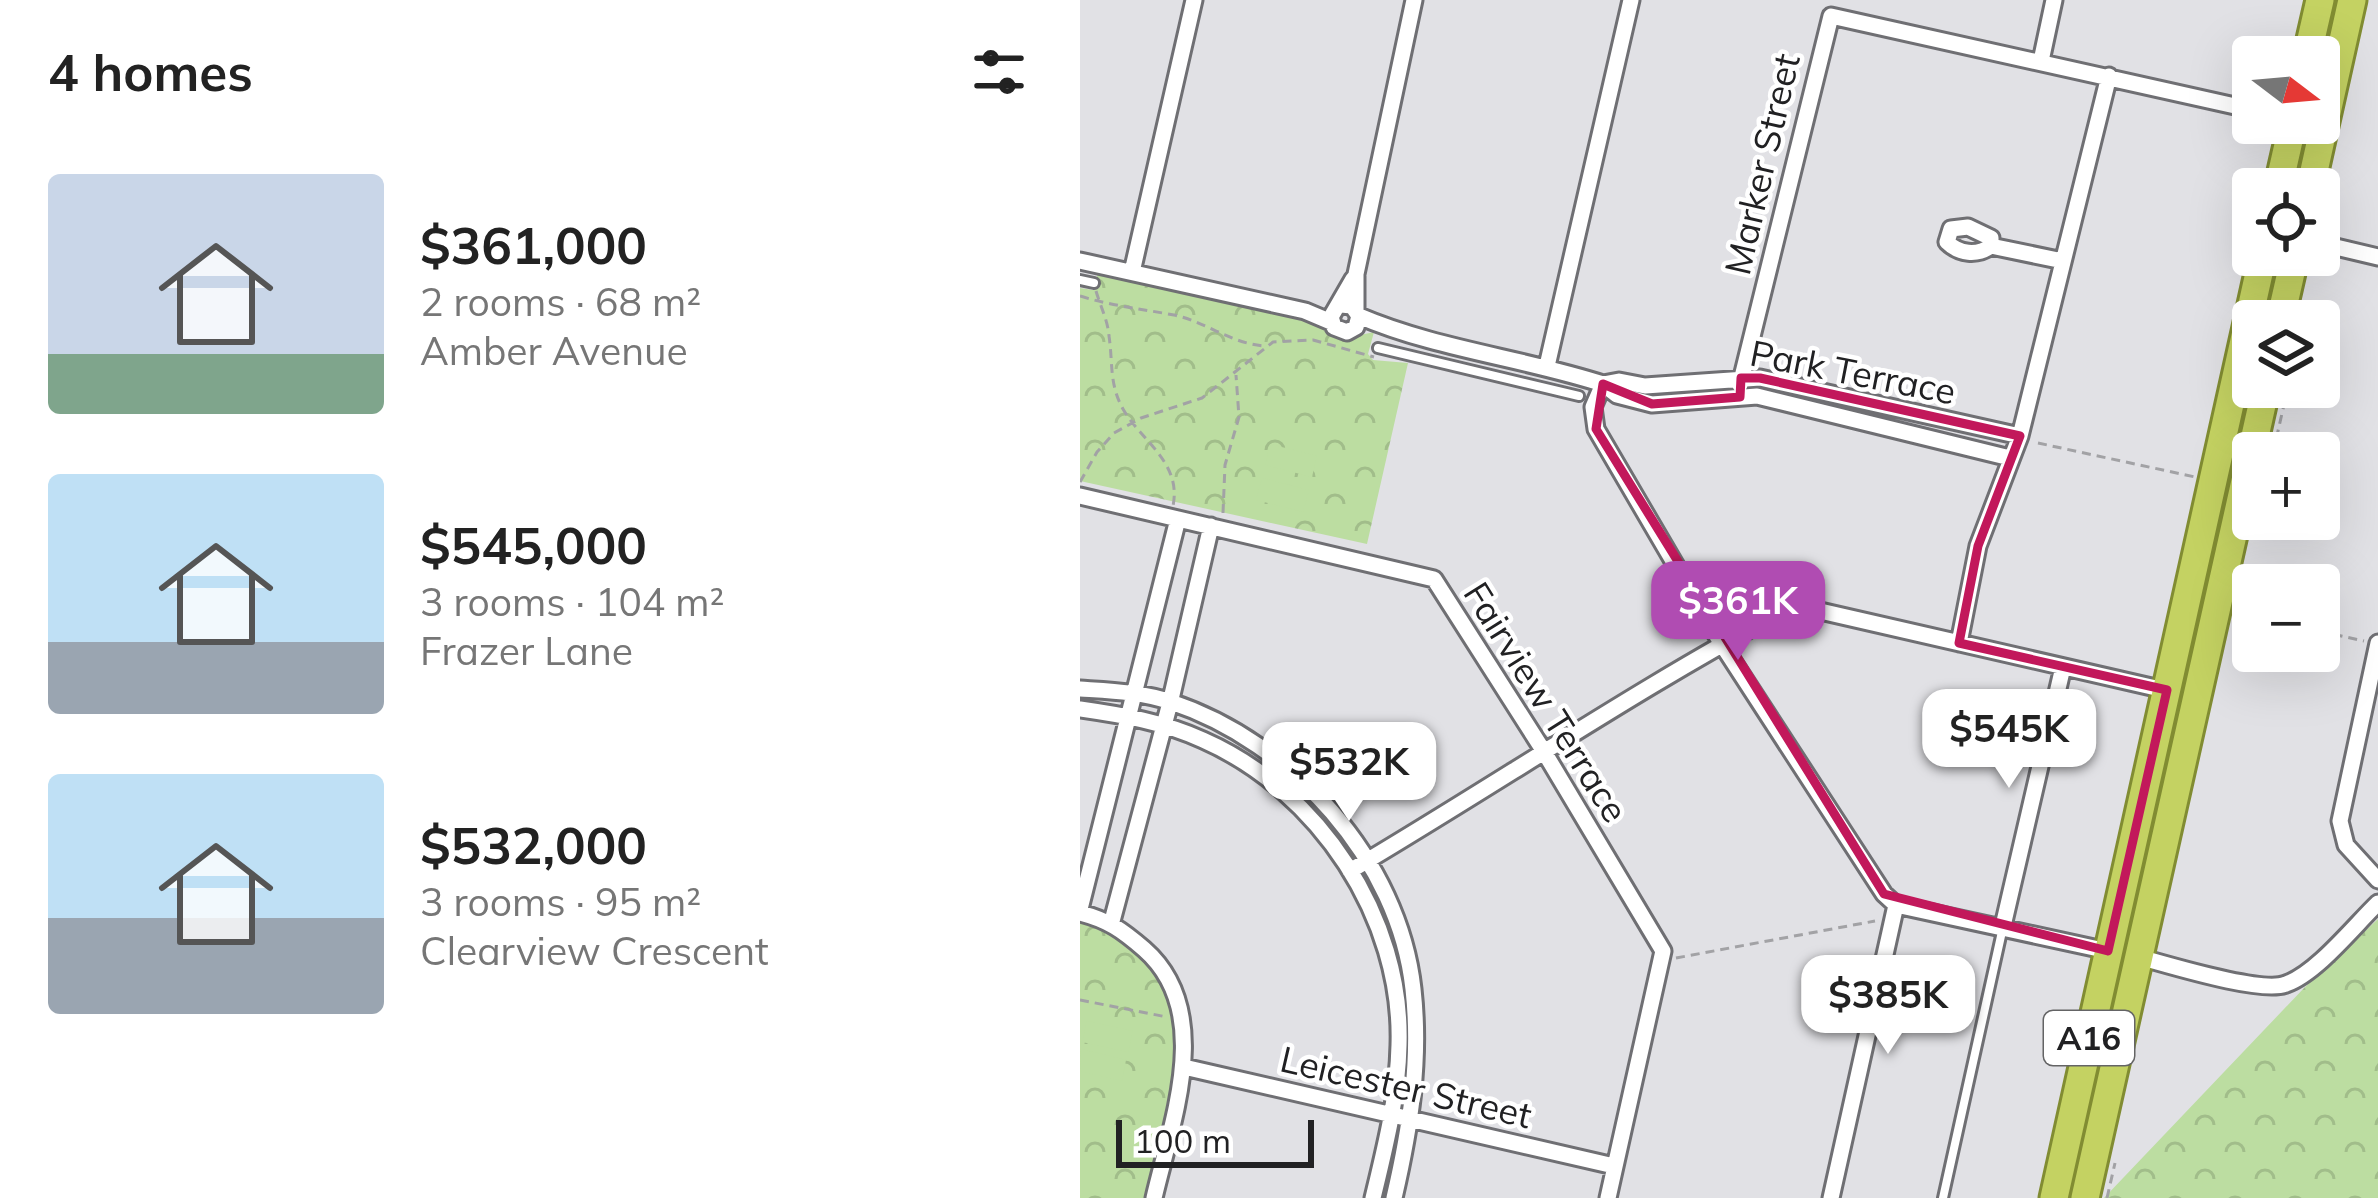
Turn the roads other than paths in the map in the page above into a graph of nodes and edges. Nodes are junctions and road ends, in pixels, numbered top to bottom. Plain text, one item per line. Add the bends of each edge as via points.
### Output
1 (1194, 0) edge
2 (1414, 0) edge
3 (1630, 0) edge
4 (2054, 0) edge
5 (2320, 0) edge
6 (2352, 0) edge
7 (2312, 36) edge
8 (2340, 41) edge
9 (2041, 62) junction
10 (2109, 76) junction
11 (2232, 105) edge
12 (1991, 246) dead end
13 (2340, 248) edge
14 (2378, 257) edge
15 (1080, 261) edge
16 (2063, 261) junction
17 (1132, 272) junction
18 (2258, 276) edge
19 (1080, 280) edge
20 (1094, 283) road end
21 (1346, 315) junction
22 (1378, 348) road end
23 (1470, 348) junction
24 (1547, 366) junction
25 (1465, 368) junction
26 (1741, 378) junction
27 (1603, 384) junction
28 (1579, 396) dead end
29 (1740, 397) junction
30 (2261, 408) edge
31 (2020, 436) junction
32 (2010, 458) junction
33 (1080, 496) edge
34 (1174, 518) junction
35 (1217, 527) junction
36 (1721, 643) junction
37 (1960, 643) junction
38 (2378, 644) edge
39 (2063, 667) junction
40 (1080, 689) edge
41 (2167, 690) junction
42 (1136, 694) junction
43 (2197, 697) junction
44 (1171, 701) junction
45 (1080, 709) edge
46 (1130, 716) junction
47 (1162, 725) junction
48 (1543, 750) junction
49 (1368, 860) junction
50 (1350, 871) junction
51 (2378, 880) edge
52 (2378, 903) edge
53 (1896, 905) junction
54 (1080, 911) edge
55 (1112, 921) junction
56 (2003, 926) junction
57 (2108, 951) junction
58 (2139, 958) junction
59 (1184, 1067) junction
60 (1392, 1114) junction
61 (1412, 1120) junction
62 (1614, 1166) junction
63 (1154, 1198) edge
64 (1373, 1198) edge
65 (1394, 1198) edge
66 (1608, 1198) edge
67 (1831, 1198) edge
68 (1943, 1198) edge
69 (2054, 1198) edge
70 (2085, 1198) edge

1 - 17 street
2 - 21 street
3 - 24 street
4 - 9 street
5 - 7 highway
6 - 8 highway
9 - 10 street
9 - 26 street, Marker Street via 1831,16
10 - 11 street
10 - 16 street
12 - 16 street
13 - 14 street
15 - 17 street, Park Terrace
16 - 31 street
17 - 21 street, Park Terrace
18 - 41 highway, A16
19 - 20 lane
21 - 23 street, Park Terrace
22 - 25 lane
23 - 24 street, Park Terrace
23 - 25 lane
24 - 27 street, Park Terrace
25 - 28 lane
26 - 27 street, Park Terrace
26 - 29 street, Marker Street
26 - 31 street, Park Terrace
27 - 29 street, Park Terrace via 1652,404
27 - 36 street via 1593,407 1596,429
29 - 32 street, Park Terrace
30 - 43 highway, A16
31 - 32 street
32 - 37 street via 1978,546
33 - 34 street, Fairview Terrace
34 - 35 street, Fairview Terrace
34 - 42 street
35 - 44 street
35 - 48 street, Fairview Terrace via 1434,579
36 - 37 street via 1794,605
36 - 48 street
36 - 53 street
37 - 39 street
38 - 51 street via 2340,821 2346,844
39 - 41 street
39 - 56 street
40 - 42 street
41 - 43 street
41 - 57 highway, A16
42 - 44 street
42 - 46 street
43 - 58 highway, A16
44 - 47 street
44 - 49 street via 1277,758
45 - 46 street
46 - 47 street
46 - 54 street
47 - 50 street via 1265,775 1317,823
47 - 55 street
48 - 49 street
48 - 62 street, Fairview Terrace via 1663,952
49 - 50 street
49 - 61 street via 1413,986
50 - 60 street via 1381,933 1396,990
52 - 58 street via 2285,985
53 - 56 street
53 - 67 street
54 - 55 street
55 - 59 street via 1160,964 1179,998
56 - 57 street
56 - 68 lane
57 - 69 highway, A16
58 - 70 highway, A16
59 - 60 street, Leicester Street
59 - 63 street
60 - 61 street, Leicester Street
60 - 64 street
61 - 62 street, Leicester Street
61 - 65 street
62 - 66 street

